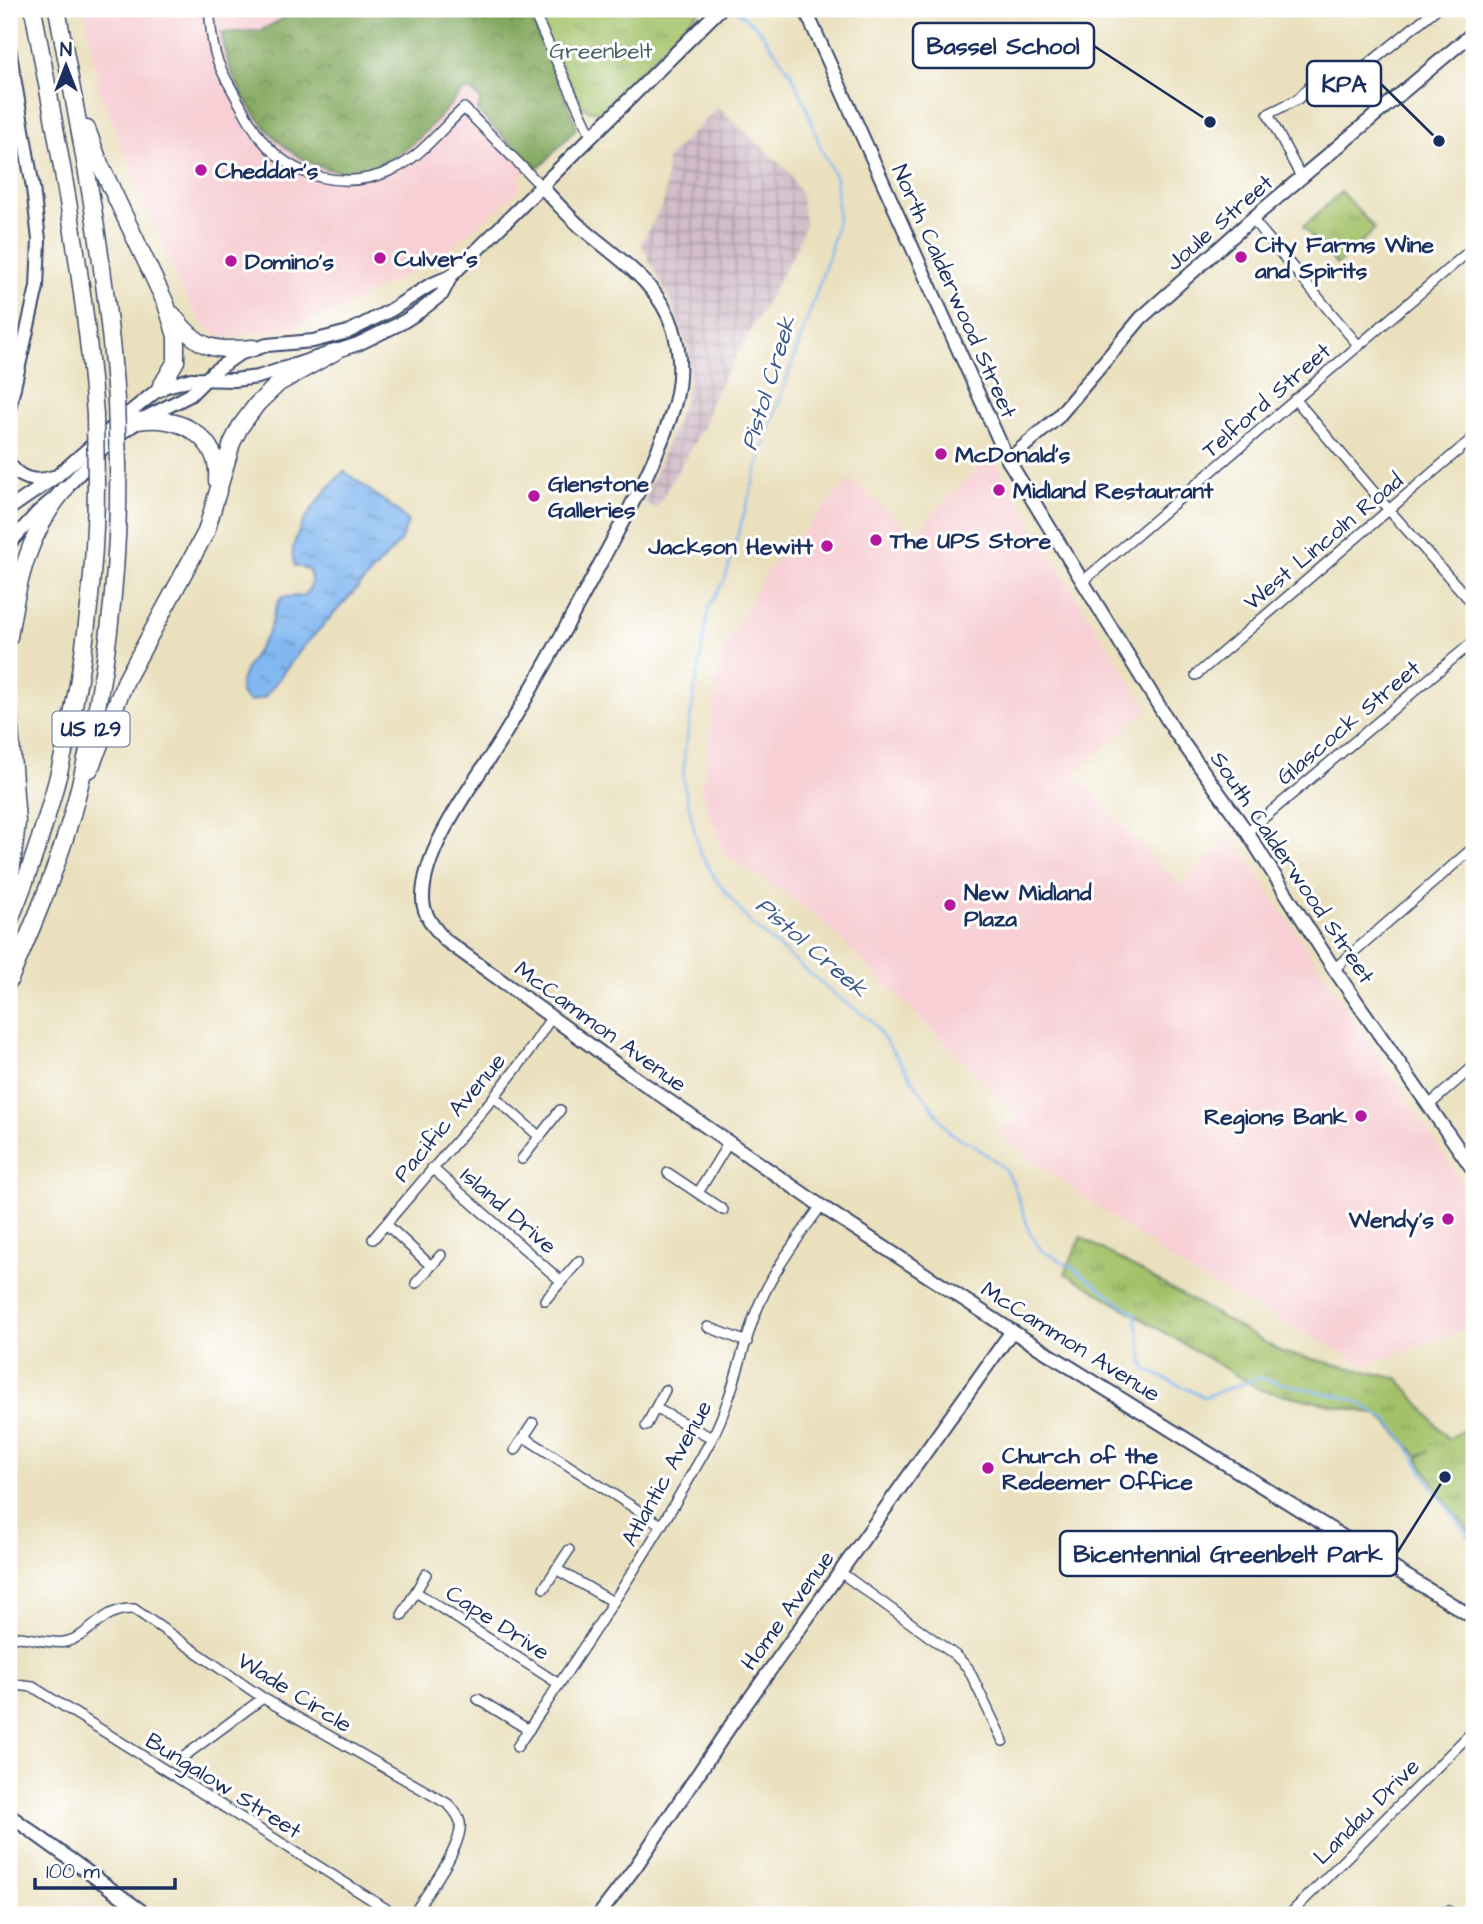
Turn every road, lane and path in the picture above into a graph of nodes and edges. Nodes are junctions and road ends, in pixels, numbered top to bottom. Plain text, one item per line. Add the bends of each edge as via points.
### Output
1 (33, 9) edge
2 (57, 9) edge
3 (209, 9) edge
4 (532, 9) edge
5 (720, 9) edge
6 (805, 9) edge
7 (1436, 9) edge
8 (1474, 32) edge
9 (9, 48) edge
10 (72, 88) junction
11 (591, 135) junction
12 (1301, 177) junction
13 (541, 186) junction
14 (1252, 219) junction
15 (1474, 247) edge
16 (451, 276) junction
17 (166, 304) junction
18 (1359, 346) junction
19 (253, 348) junction
20 (335, 352) junction
21 (207, 378) junction
22 (160, 388) junction
23 (1296, 399) junction
24 (9, 408) edge
25 (139, 421) junction
26 (1474, 437) edge
27 (1008, 460) junction
28 (9, 463) edge
29 (61, 483) junction
30 (215, 504) junction
31 (9, 509) edge
32 (1389, 510) junction
33 (9, 544) edge
34 (1082, 582) junction
35 (1474, 605) edge
36 (9, 637) edge
37 (1474, 641) edge
38 (1196, 675) dead end
39 (9, 714) edge
40 (77, 796) junction
41 (1247, 832) junction
42 (1474, 847) edge
43 (9, 892) edge
44 (9, 922) edge
45 (1334, 969) junction
46 (9, 981) edge
47 (551, 1018) junction
48 (1474, 1066) edge
49 (494, 1097) junction
50 (1429, 1106) junction
51 (560, 1110) dead end
52 (540, 1137) junction
53 (729, 1142) junction
54 (522, 1159) dead end
55 (432, 1168) junction
56 (1474, 1171) edge
57 (668, 1172) dead end
58 (698, 1193) junction
59 (821, 1206) junction
60 (723, 1210) dead end
61 (386, 1224) junction
62 (373, 1239) dead end
63 (441, 1255) dead end
64 (579, 1261) dead end
65 (431, 1266) junction
66 (561, 1281) junction
67 (416, 1283) dead end
68 (545, 1300) dead end
69 (708, 1327) dead end
70 (1012, 1331) junction
71 (747, 1342) junction
72 (665, 1390) dead end
73 (657, 1409) junction
74 (533, 1423) dead end
75 (646, 1426) dead end
76 (524, 1437) junction
77 (712, 1438) junction
78 (515, 1450) dead end
79 (661, 1525) junction
80 (569, 1550) dead end
81 (556, 1569) junction
82 (840, 1572) junction
83 (426, 1574) dead end
84 (544, 1588) dead end
85 (416, 1592) junction
86 (613, 1602) junction
87 (402, 1615) dead end
88 (1474, 1618) edge
89 (9, 1637) edge
90 (559, 1684) junction
91 (9, 1689) edge
92 (263, 1698) junction
93 (478, 1699) dead end
94 (529, 1731) junction
95 (1470, 1734) dead end
96 (1003, 1741) dead end
97 (517, 1747) dead end
98 (186, 1755) dead end
99 (9, 1815) edge
100 (146, 1915) edge
101 (396, 1915) edge
102 (413, 1915) edge
103 (599, 1915) edge
104 (1289, 1915) edge
105 (1435, 1915) edge
106 (1457, 1915) edge

1 - 44 highway, US 129, bridge via 88,326 96,528 72,711 53,795
2 - 10 highway, US 129
3 - 13 street via 215,53 232,89 261,139 298,170 350,180 393,170 464,108
4 - 11 street
5 - 11 street
6 - 27 street, North Calderwood Street
7 - 12 street via 1348,81 1326,69 1298,99 1268,114
8 - 12 street, Joule Street
9 - 24 street via 39,240 37,287
10 - 17 highway via 100,164
10 - 40 highway, US 129, bridge via 109,313 118,465 118,529 108,633
11 - 13 street
12 - 14 street, Joule Street
13 - 16 street
13 - 47 street, McCammon Avenue via 658,298 674,329 679,353 674,406 631,507 504,734 453,815 426,877 423,901 432,926
14 - 18 street
14 - 27 street, Joule Street via 1141,318 1057,418
15 - 18 street, Telford Street
16 - 19 street via 348,332
16 - 20 street via 442,294 404,322
17 - 19 highway via 198,342 221,349
17 - 22 highway via 178,350 173,370
18 - 23 street, Telford Street
19 - 21 street
20 - 21 street via 258,377
20 - 30 highway via 279,383 248,415 232,443
21 - 22 street
21 - 25 street via 190,396
22 - 29 street
23 - 32 street
23 - 34 street, Telford Street
25 - 29 street
25 - 30 highway via 175,422 201,436 216,461
26 - 32 street, West Lincoln Road
27 - 34 street, North Calderwood Street
28 - 29 street via 27,478
29 - 31 street
29 - 33 street
29 - 36 highway via 30,548
30 - 40 highway via 194,557 126,680
32 - 35 street
32 - 38 street, West Lincoln Road
34 - 41 street, South Calderwood Street via 1175,732
37 - 41 street, Glascock Street
39 - 43 highway via 17,822
40 - 46 highway, US 129
41 - 45 street, South Calderwood Street
42 - 45 street
45 - 50 street, South Calderwood Street
47 - 49 street, Pacific Avenue
47 - 53 street, McCammon Avenue
48 - 50 street
49 - 52 street
49 - 55 street, Pacific Avenue
50 - 56 street, South Calderwood Street
51 - 52 street
52 - 54 street
53 - 58 street
53 - 59 street, McCammon Avenue
55 - 61 street, Pacific Avenue
55 - 66 street, Island Drive
57 - 58 street
58 - 60 street
59 - 70 street, McCammon Avenue
59 - 71 street, Atlantic Avenue via 777,1269
61 - 62 street, Pacific Avenue
61 - 65 street
63 - 65 street
64 - 66 street, Island Drive
65 - 67 street
66 - 68 street, Island Drive
69 - 71 street
70 - 82 street, Home Avenue
70 - 88 street, McCammon Avenue
71 - 77 street, Atlantic Avenue
72 - 73 street
73 - 75 street
73 - 77 street
74 - 76 street
76 - 78 street
76 - 79 street
77 - 79 street, Atlantic Avenue
79 - 86 street, Atlantic Avenue
80 - 81 street
81 - 84 street
81 - 86 street
82 - 96 street via 968,1668
82 - 103 street, Home Avenue
83 - 85 street
85 - 87 street
85 - 90 street, Cape Drive
86 - 90 street, Atlantic Avenue
89 - 92 street, Wade Circle via 64,1642 116,1610 134,1609
90 - 94 street, Atlantic Avenue
91 - 101 street, Bungalow Street via 33,1687
92 - 98 street
92 - 102 street, Wade Circle via 456,1812 460,1823 454,1850
93 - 94 street
94 - 97 street, Atlantic Avenue
95 - 104 street, Landau Drive
99 - 100 street
105 - 106 street via 1448,1911

